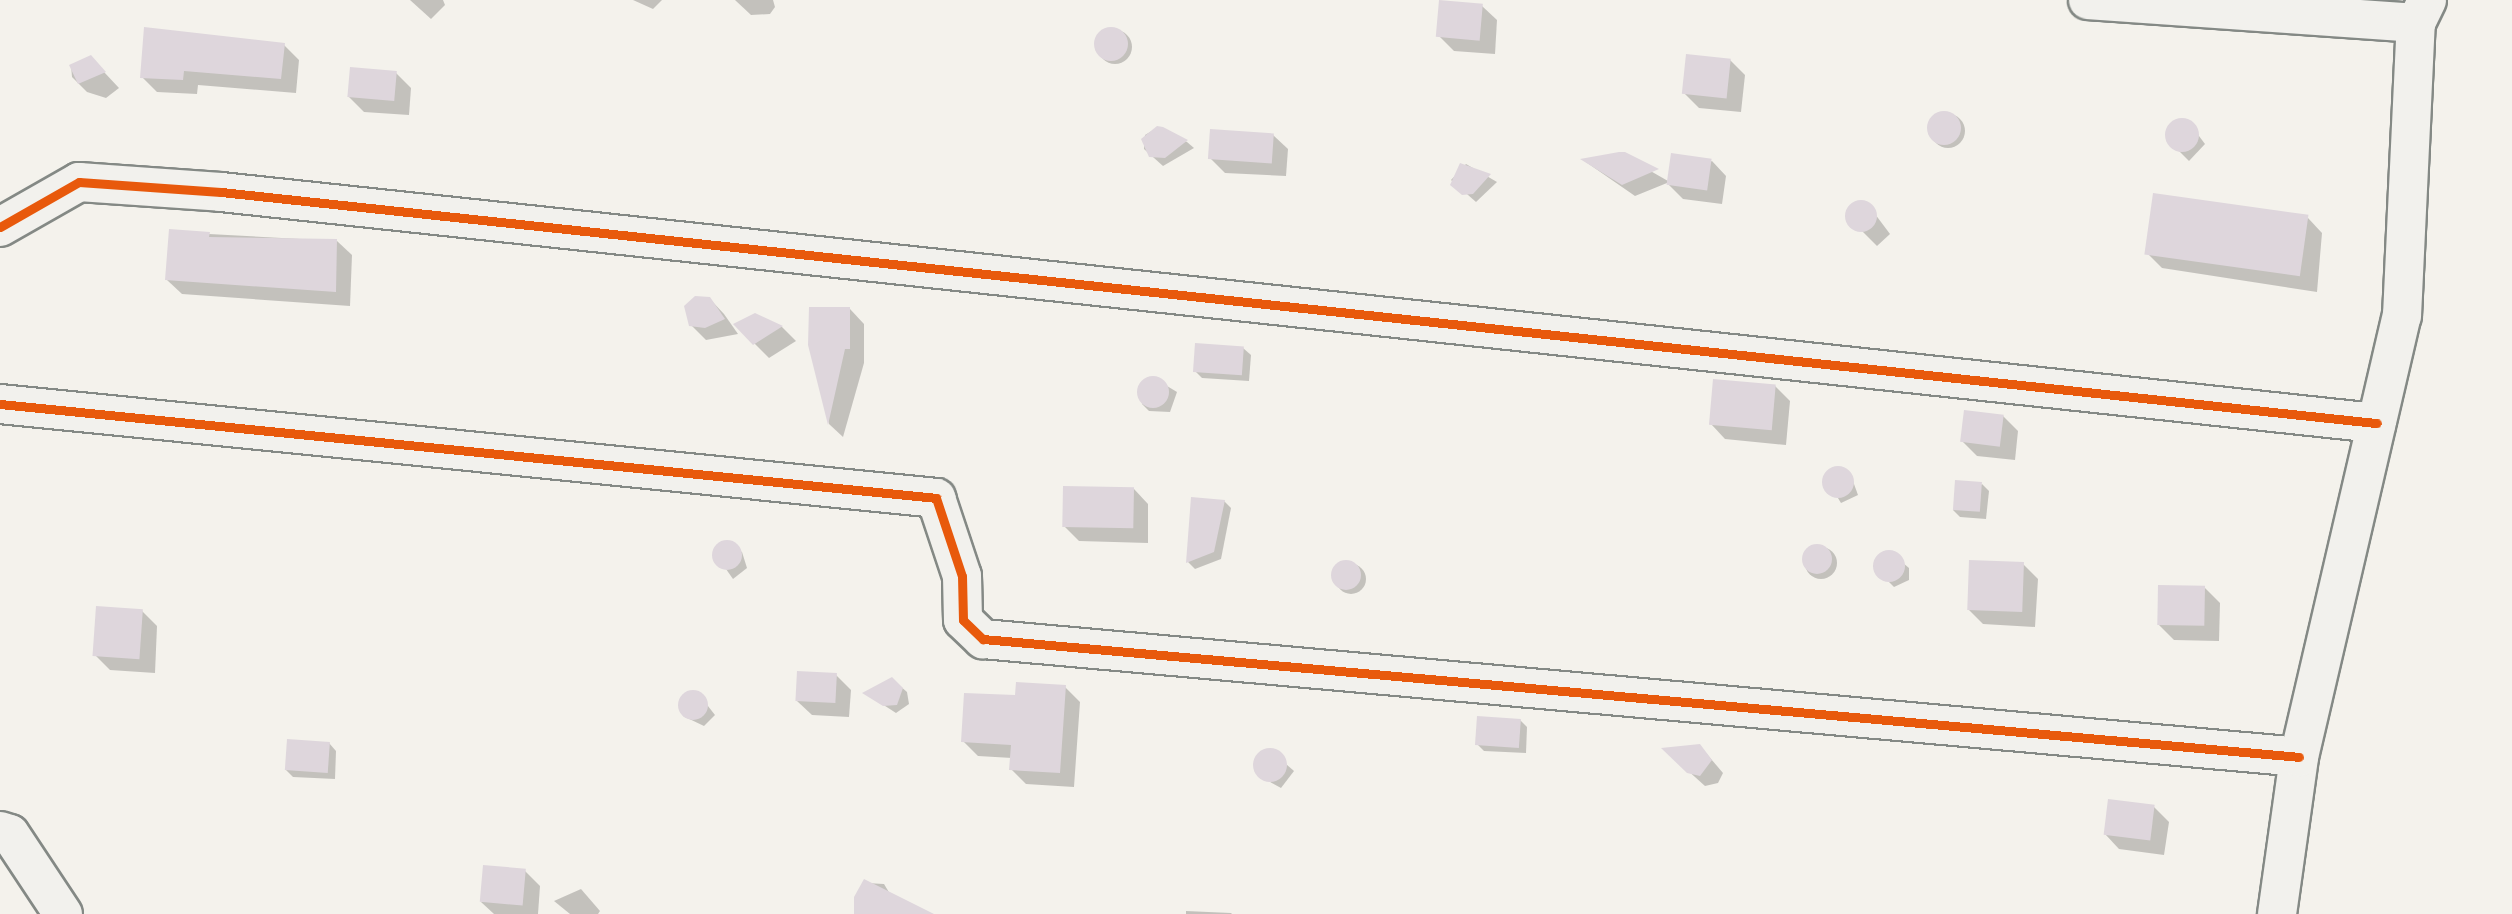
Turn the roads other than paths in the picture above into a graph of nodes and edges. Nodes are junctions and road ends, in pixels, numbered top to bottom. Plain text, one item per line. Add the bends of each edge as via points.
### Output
1 (2088, 0) edge
2 (2421, 11) edge
3 (0, 227) edge
4 (0, 404) edge
5 (2377, 424) junction
6 (2299, 757) junction
7 (0, 831) edge
8 (63, 914) edge
9 (2277, 914) edge

1 - 2 street
2 - 5 street via 2402,316
3 - 5 street via 79,182 221,192
4 - 6 street via 936,498 962,576 963,620 983,639
5 - 6 street
6 - 9 street
7 - 8 street via 10,834

